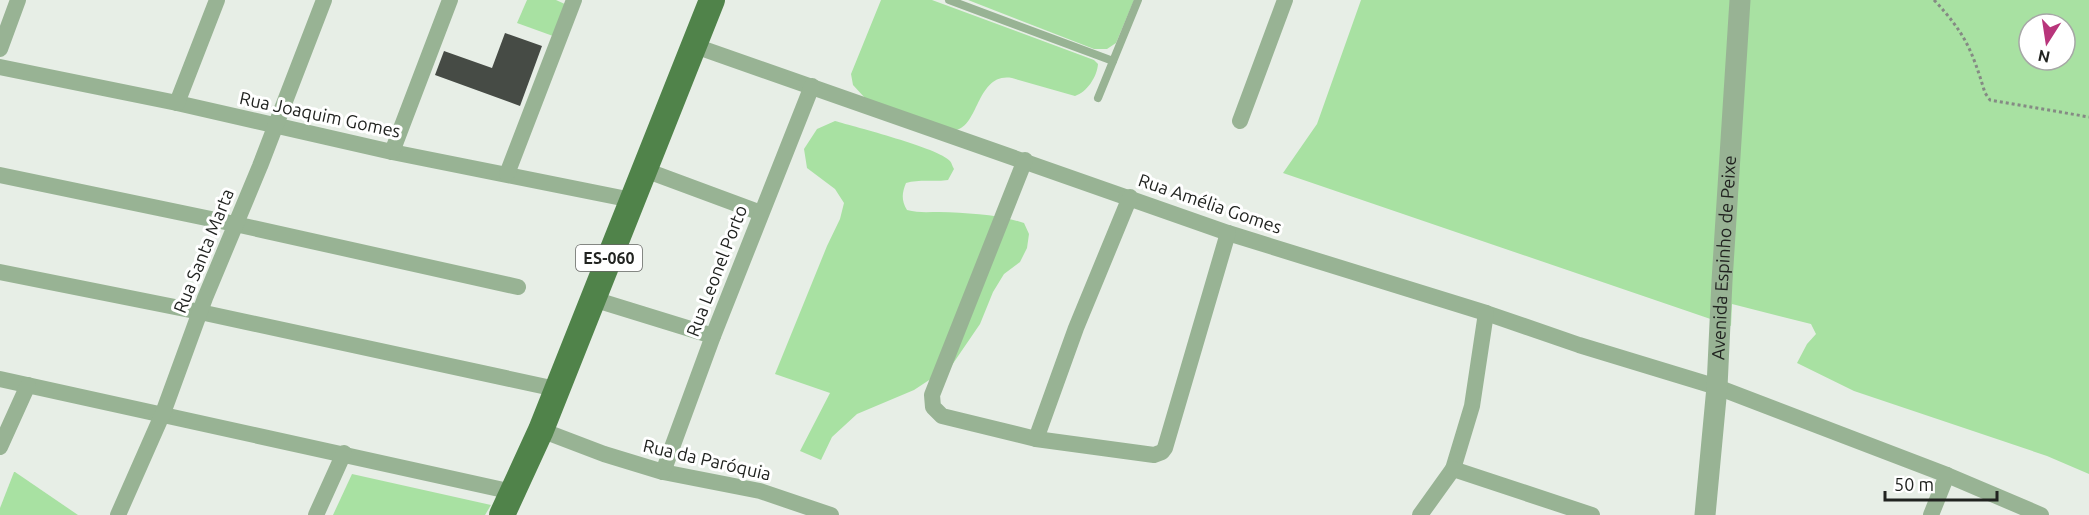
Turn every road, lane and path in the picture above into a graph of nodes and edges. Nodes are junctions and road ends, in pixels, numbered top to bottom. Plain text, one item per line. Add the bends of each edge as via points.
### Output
1 (18, 0) edge
2 (217, 0) edge
3 (324, 0) edge
4 (450, 0) edge
5 (574, 0) edge
6 (712, 0) edge
7 (949, 0) edge
8 (1138, 0) edge
9 (1285, 0) edge
10 (1740, 0) edge
11 (1934, 0) edge
12 (695, 46) junction
13 (0, 49) edge
14 (1113, 61) junction
15 (0, 67) edge
16 (812, 86) junction
17 (1098, 98) dead end
18 (177, 103) junction
19 (2089, 117) edge
20 (1240, 121) dead end
21 (276, 126) junction
22 (392, 152) junction
23 (1025, 160) junction
24 (645, 170) junction
25 (507, 174) junction
26 (0, 176) edge
27 (1130, 197) junction
28 (632, 200) junction
29 (761, 213) junction
30 (235, 224) junction
31 (1228, 233) junction
32 (0, 272) edge
33 (518, 287) dead end
34 (593, 299) junction
35 (200, 312) junction
36 (1486, 313) junction
37 (713, 336) junction
38 (0, 379) edge
39 (28, 385) junction
40 (1717, 387) junction
41 (556, 389) junction
42 (163, 413) junction
43 (541, 430) junction
44 (1036, 439) junction
45 (0, 447) edge
46 (344, 453) junction
47 (1453, 469) junction
48 (663, 472) junction
49 (1947, 475) junction
50 (513, 492) junction
51 (118, 515) edge
52 (316, 515) edge
53 (502, 515) edge
54 (831, 515) edge
55 (1420, 515) edge
56 (1592, 515) edge
57 (1705, 515) edge
58 (1931, 515) edge
59 (2041, 515) edge

1 - 13 street
2 - 18 street
3 - 21 street, Rua Santa Marta
4 - 22 street
5 - 25 street
6 - 12 main road, ES-060
7 - 14 lane
8 - 14 lane
9 - 20 street
10 - 40 street, Avenida Espinho de Peixe
11 - 19 path via 1968,42 1988,98
12 - 16 street, Rua Amélia Gomes
12 - 24 main road, ES-060
14 - 17 lane
15 - 18 street, Rua Joaquim Gomes
16 - 23 street, Rua Amélia Gomes
16 - 29 street, Rua Leonel Porto
18 - 21 street, Rua Joaquim Gomes
21 - 22 street, Rua Joaquim Gomes
21 - 30 street, Rua Santa Marta
22 - 25 street, Rua Joaquim Gomes
23 - 27 street, Rua Amélia Gomes
23 - 44 street via 932,395 933,407 942,416
24 - 28 main road, ES-060
24 - 29 street
25 - 28 street, Rua Joaquim Gomes
26 - 30 street
27 - 31 street, Rua Amélia Gomes
27 - 44 street
28 - 34 main road, ES-060
29 - 37 street, Rua Leonel Porto
30 - 33 street
30 - 35 street, Rua Santa Marta
31 - 36 street, Rua Amélia Gomes
31 - 44 street via 1162,452 1154,455
32 - 35 street
34 - 37 street
34 - 41 main road, ES-060
35 - 41 street
35 - 42 street, Rua Santa Marta
36 - 40 street, Rua Amélia Gomes
36 - 47 street via 1472,406
37 - 48 street, Rua Leonel Porto
38 - 39 street
39 - 42 street
39 - 45 street
40 - 49 street, Rua Amélia Gomes
40 - 57 street, Avenida Espinho de Peixe
41 - 43 main road, ES-060
42 - 46 street
42 - 51 street, Rua Santa Marta
43 - 48 street, Rua da Paróquia
43 - 50 main road, ES-060
46 - 50 street
46 - 52 street
47 - 55 street
47 - 56 street
48 - 54 street, Rua da Paróquia via 760,491
49 - 58 street
49 - 59 street, Rua Amélia Gomes
50 - 53 main road, ES-060

